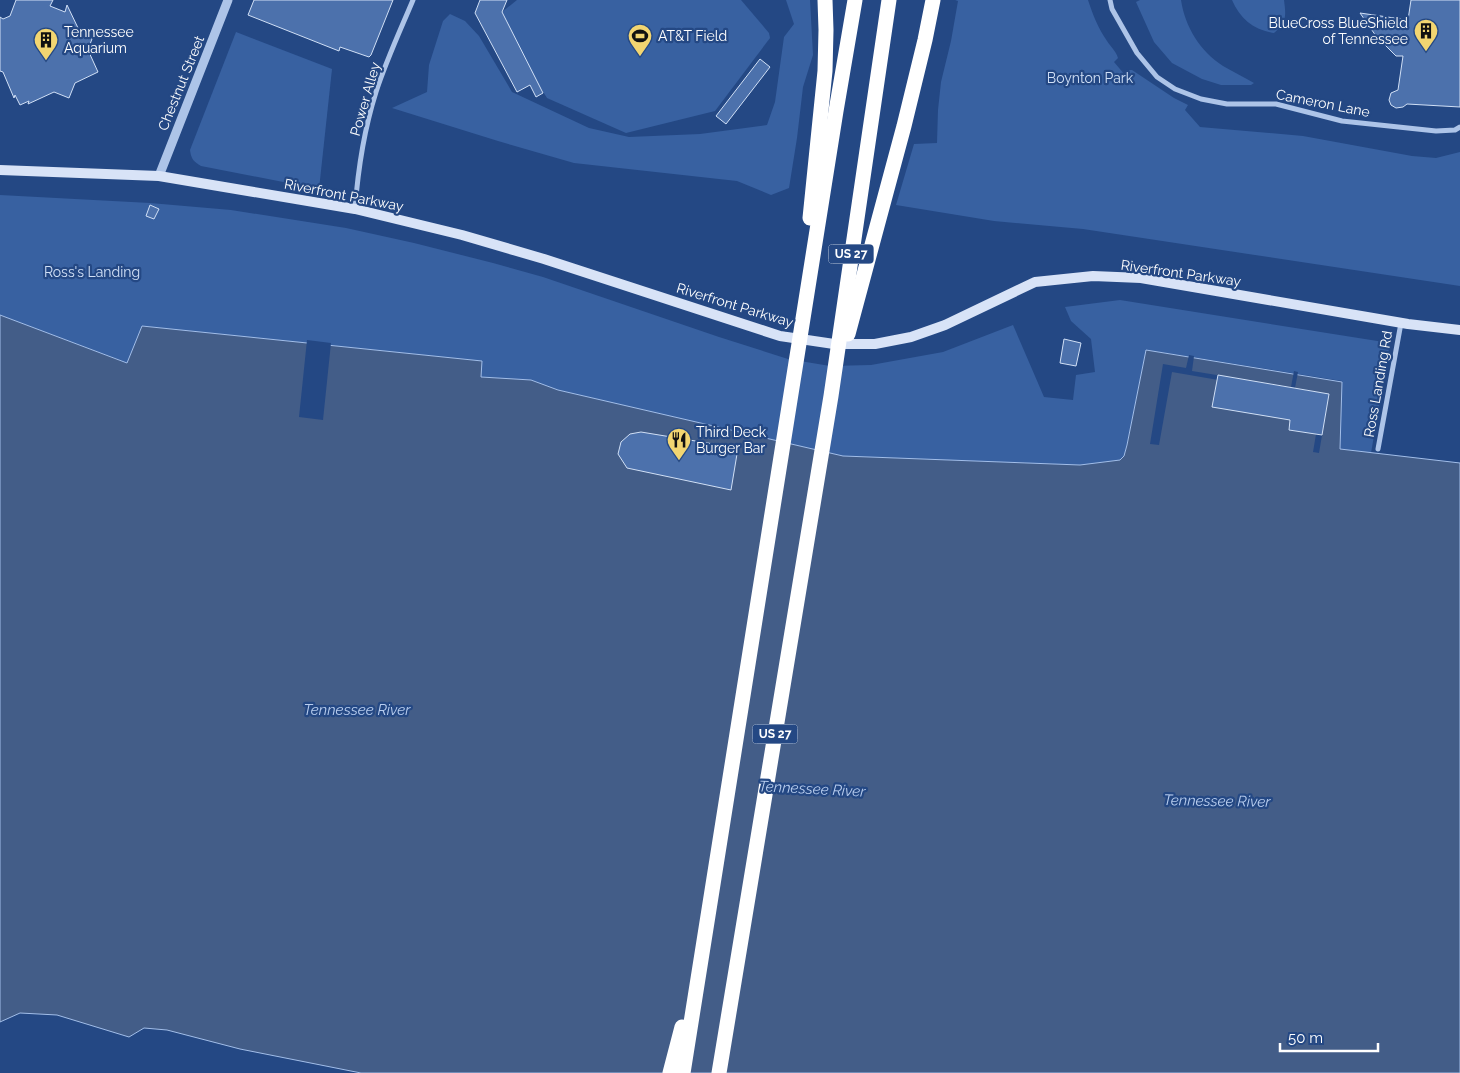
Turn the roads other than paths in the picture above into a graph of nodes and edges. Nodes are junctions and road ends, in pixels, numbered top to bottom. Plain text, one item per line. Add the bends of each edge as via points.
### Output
1 (228, 0) edge
2 (413, 0) edge
3 (825, 0) edge
4 (855, 0) edge
5 (888, 0) edge
6 (933, 0) edge
7 (1110, 0) edge
8 (1460, 127) edge
9 (0, 170) edge
10 (159, 176) junction
11 (355, 208) junction
12 (1400, 323) junction
13 (1460, 330) edge
14 (792, 389) junction
15 (831, 396) junction
16 (1378, 449) dead end
17 (706, 932) junction
18 (670, 1073) edge
19 (683, 1073) edge
20 (719, 1073) edge

1 - 10 street, Chestnut Street
2 - 11 street, Power Alley via 372,108
3 - 14 highway via 825,71
4 - 14 highway, US 27
5 - 15 highway, US 27
6 - 15 highway via 904,126
7 - 8 street, Cameron Lane via 1137,52 1157,77 1201,99 1227,104 1276,104 1342,122 1436,131
9 - 10 main road, Riverfront Parkway
10 - 11 main road, Riverfront Parkway
11 - 12 main road, Riverfront Parkway via 544,259 780,336 834,344 875,344 911,337 945,325 1036,282 1092,276 1141,278
12 - 13 main road, Riverfront Parkway
12 - 16 street, Ross Landing Rd
14 - 17 highway, US 27
15 - 20 highway, US 27
17 - 18 highway
17 - 19 highway, US 27

